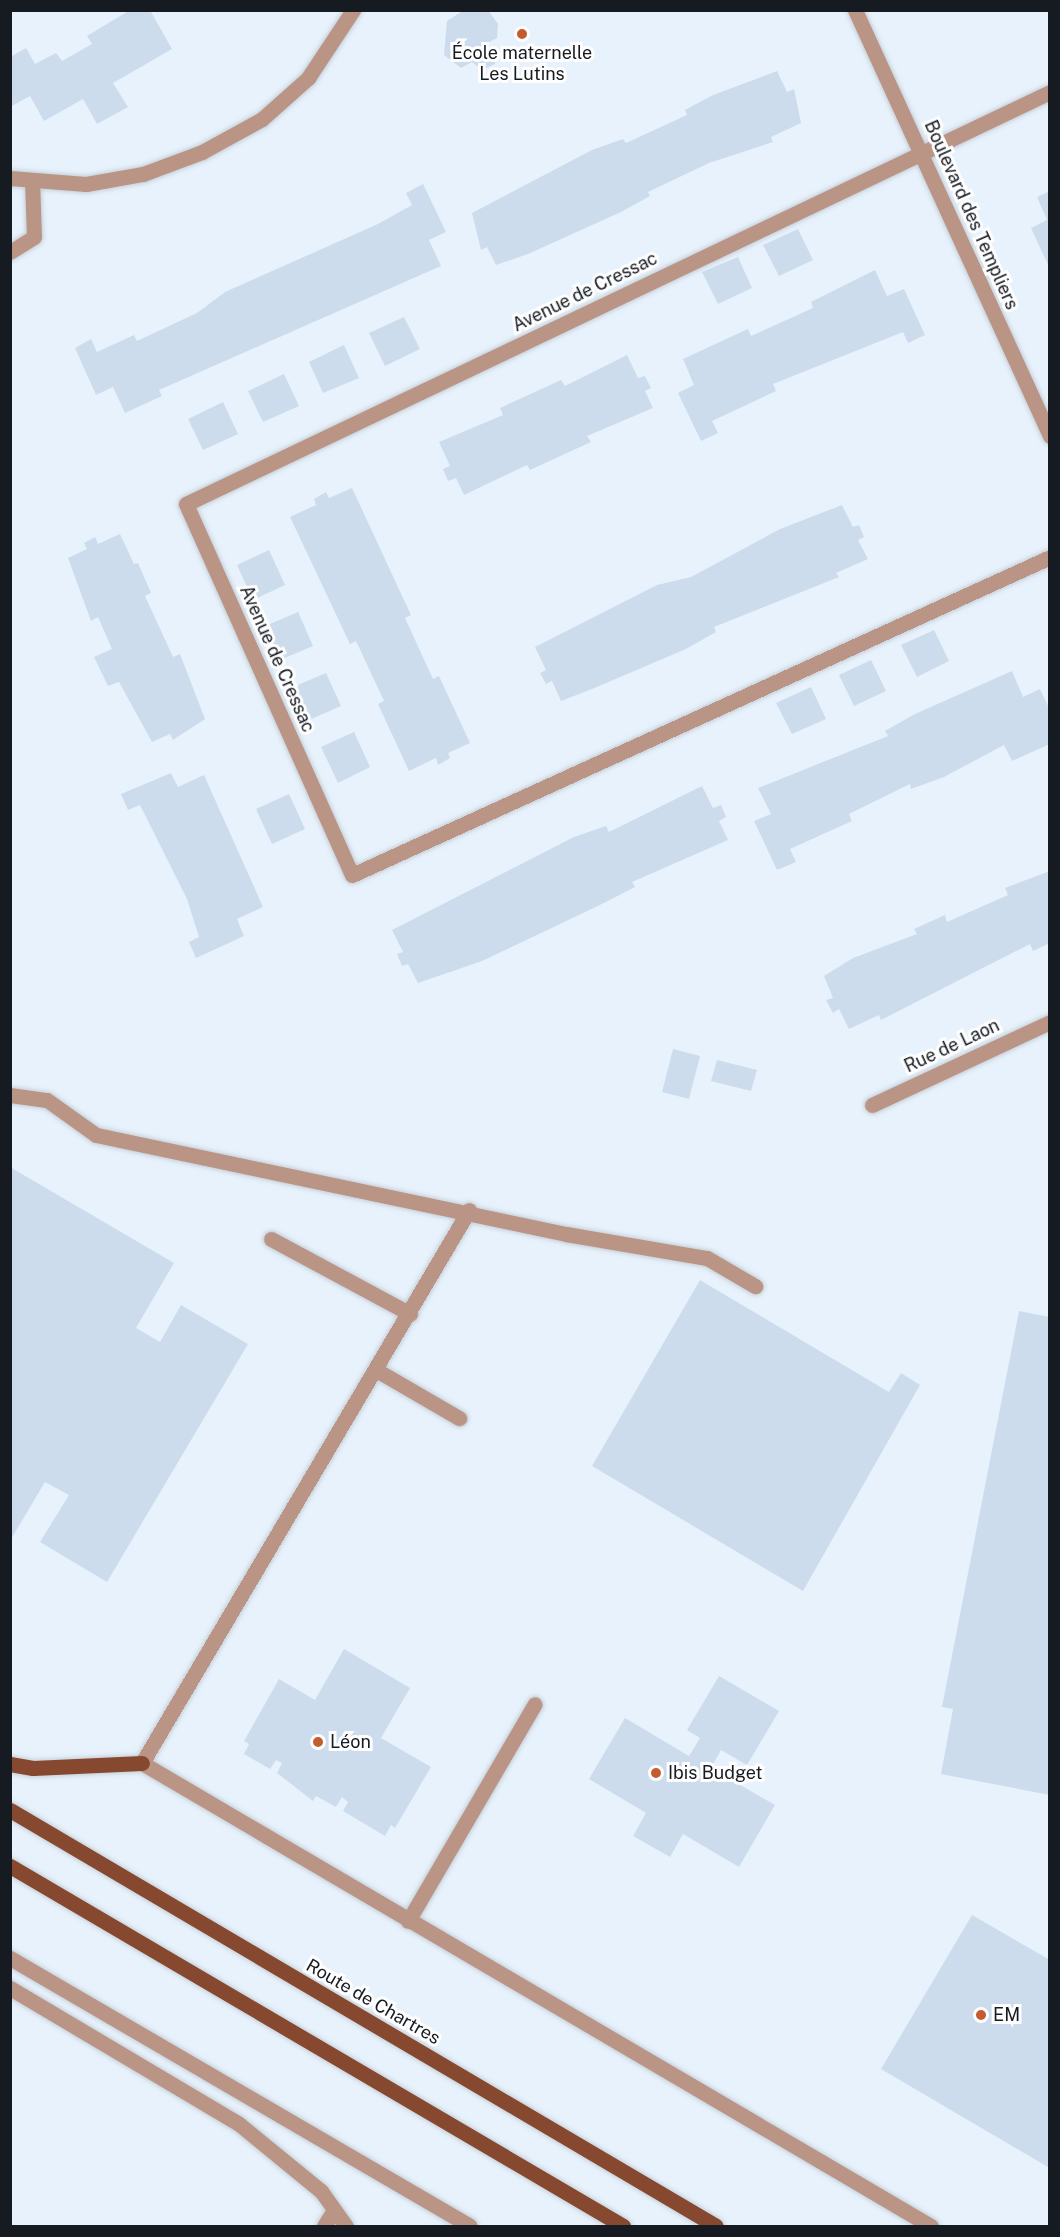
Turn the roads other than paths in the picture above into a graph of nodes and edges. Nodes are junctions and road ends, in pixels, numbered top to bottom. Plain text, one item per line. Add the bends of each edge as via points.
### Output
1 (353, 10) edge
2 (855, 10) edge
3 (1050, 92) edge
4 (922, 153) junction
5 (10, 178) edge
6 (32, 181) junction
7 (10, 252) edge
8 (1050, 436) edge
9 (1050, 557) edge
10 (1050, 1022) edge
11 (10, 1095) edge
12 (872, 1105) dead end
13 (469, 1210) junction
14 (271, 1239) dead end
15 (756, 1286) dead end
16 (410, 1314) junction
17 (378, 1371) junction
18 (459, 1418) dead end
19 (535, 1704) dead end
20 (142, 1763) junction
21 (10, 1764) edge
22 (10, 1810) edge
23 (10, 1866) edge
24 (408, 1921) junction
25 (10, 1958) edge
26 (10, 1988) edge
27 (334, 2210) junction
28 (324, 2226) edge
29 (346, 2226) edge
30 (470, 2226) edge
31 (623, 2226) edge
32 (716, 2226) edge
33 (932, 2226) edge

1 - 6 street via 308,78 262,118 202,152 143,174 86,184
2 - 4 street, Boulevard des Templiers
3 - 4 street
4 - 8 street, Boulevard des Templiers
4 - 9 street, Avenue de Cressac via 186,504 352,875
5 - 6 street
6 - 7 street via 34,237
10 - 12 street, Rue de Laon
11 - 13 street via 47,1100 96,1135
13 - 15 street via 566,1234 707,1258
13 - 16 street
14 - 16 street
16 - 17 street
17 - 18 street
17 - 20 street
19 - 24 street
20 - 21 main road via 33,1768
20 - 24 street
22 - 32 main road, Route de Chartres
23 - 31 main road
24 - 33 street
25 - 30 street
26 - 27 street via 239,2124 321,2191
27 - 28 street
27 - 29 street

